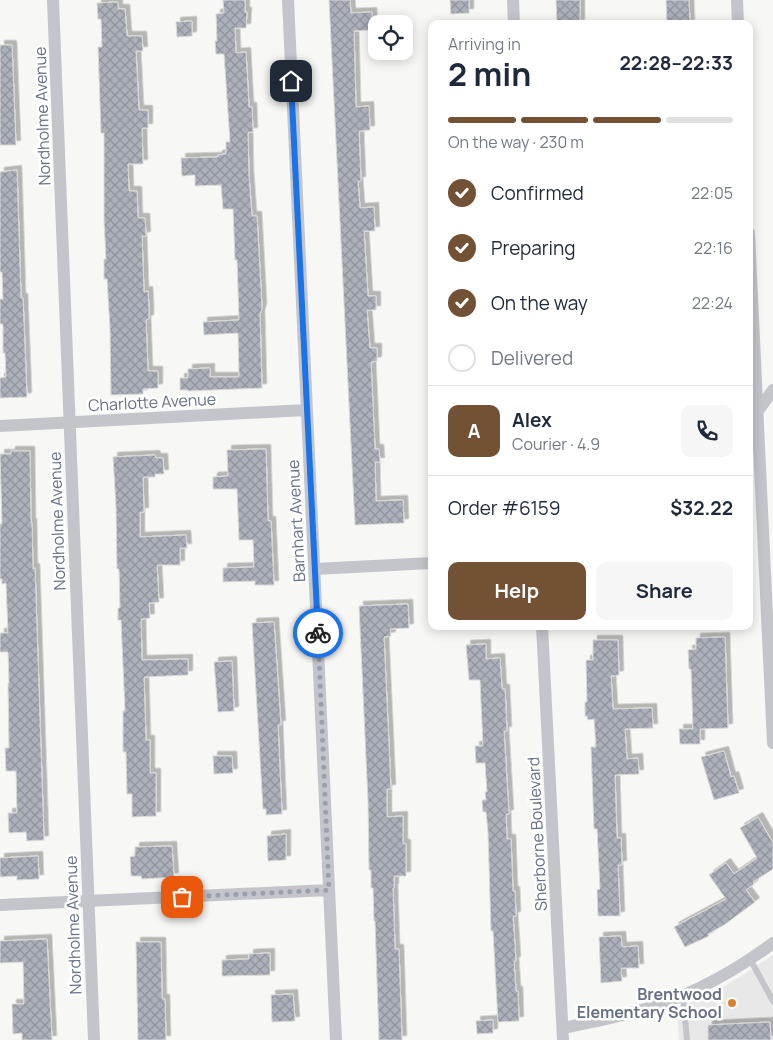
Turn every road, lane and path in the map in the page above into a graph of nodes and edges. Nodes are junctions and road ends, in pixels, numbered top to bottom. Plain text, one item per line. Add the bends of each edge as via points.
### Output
1 (53, 0) edge
2 (288, 0) edge
3 (513, 0) edge
4 (737, 0) edge
5 (514, 20) edge
6 (738, 20) edge
7 (753, 312) edge
8 (773, 390) edge
9 (306, 410) junction
10 (758, 411) junction
11 (69, 423) junction
12 (0, 426) edge
13 (753, 430) edge
14 (428, 563) edge
15 (315, 569) junction
16 (542, 630) edge
17 (773, 743) edge
18 (329, 890) junction
19 (88, 901) junction
20 (0, 905) edge
21 (773, 943) edge
22 (750, 959) junction
23 (683, 996) junction
24 (773, 1000) edge
25 (563, 1034) edge
26 (94, 1040) edge
27 (336, 1040) edge
28 (687, 1040) edge

1 - 11 street, Nordholme Avenue
2 - 9 street, Barnhart Avenue
3 - 5 street
4 - 6 street
7 - 10 street
8 - 10 street
9 - 11 street, Charlotte Avenue
9 - 15 street, Barnhart Avenue
10 - 13 street
10 - 17 street
11 - 12 street, Charlotte Avenue
11 - 19 street, Nordholme Avenue
14 - 15 street
15 - 18 street, Barnhart Avenue
16 - 25 street, Sherborne Boulevard
18 - 19 street
18 - 27 street, Barnhart Avenue
19 - 20 street
19 - 26 street, Nordholme Avenue
21 - 22 street
22 - 23 street
22 - 24 lane
23 - 25 street
23 - 28 lane

